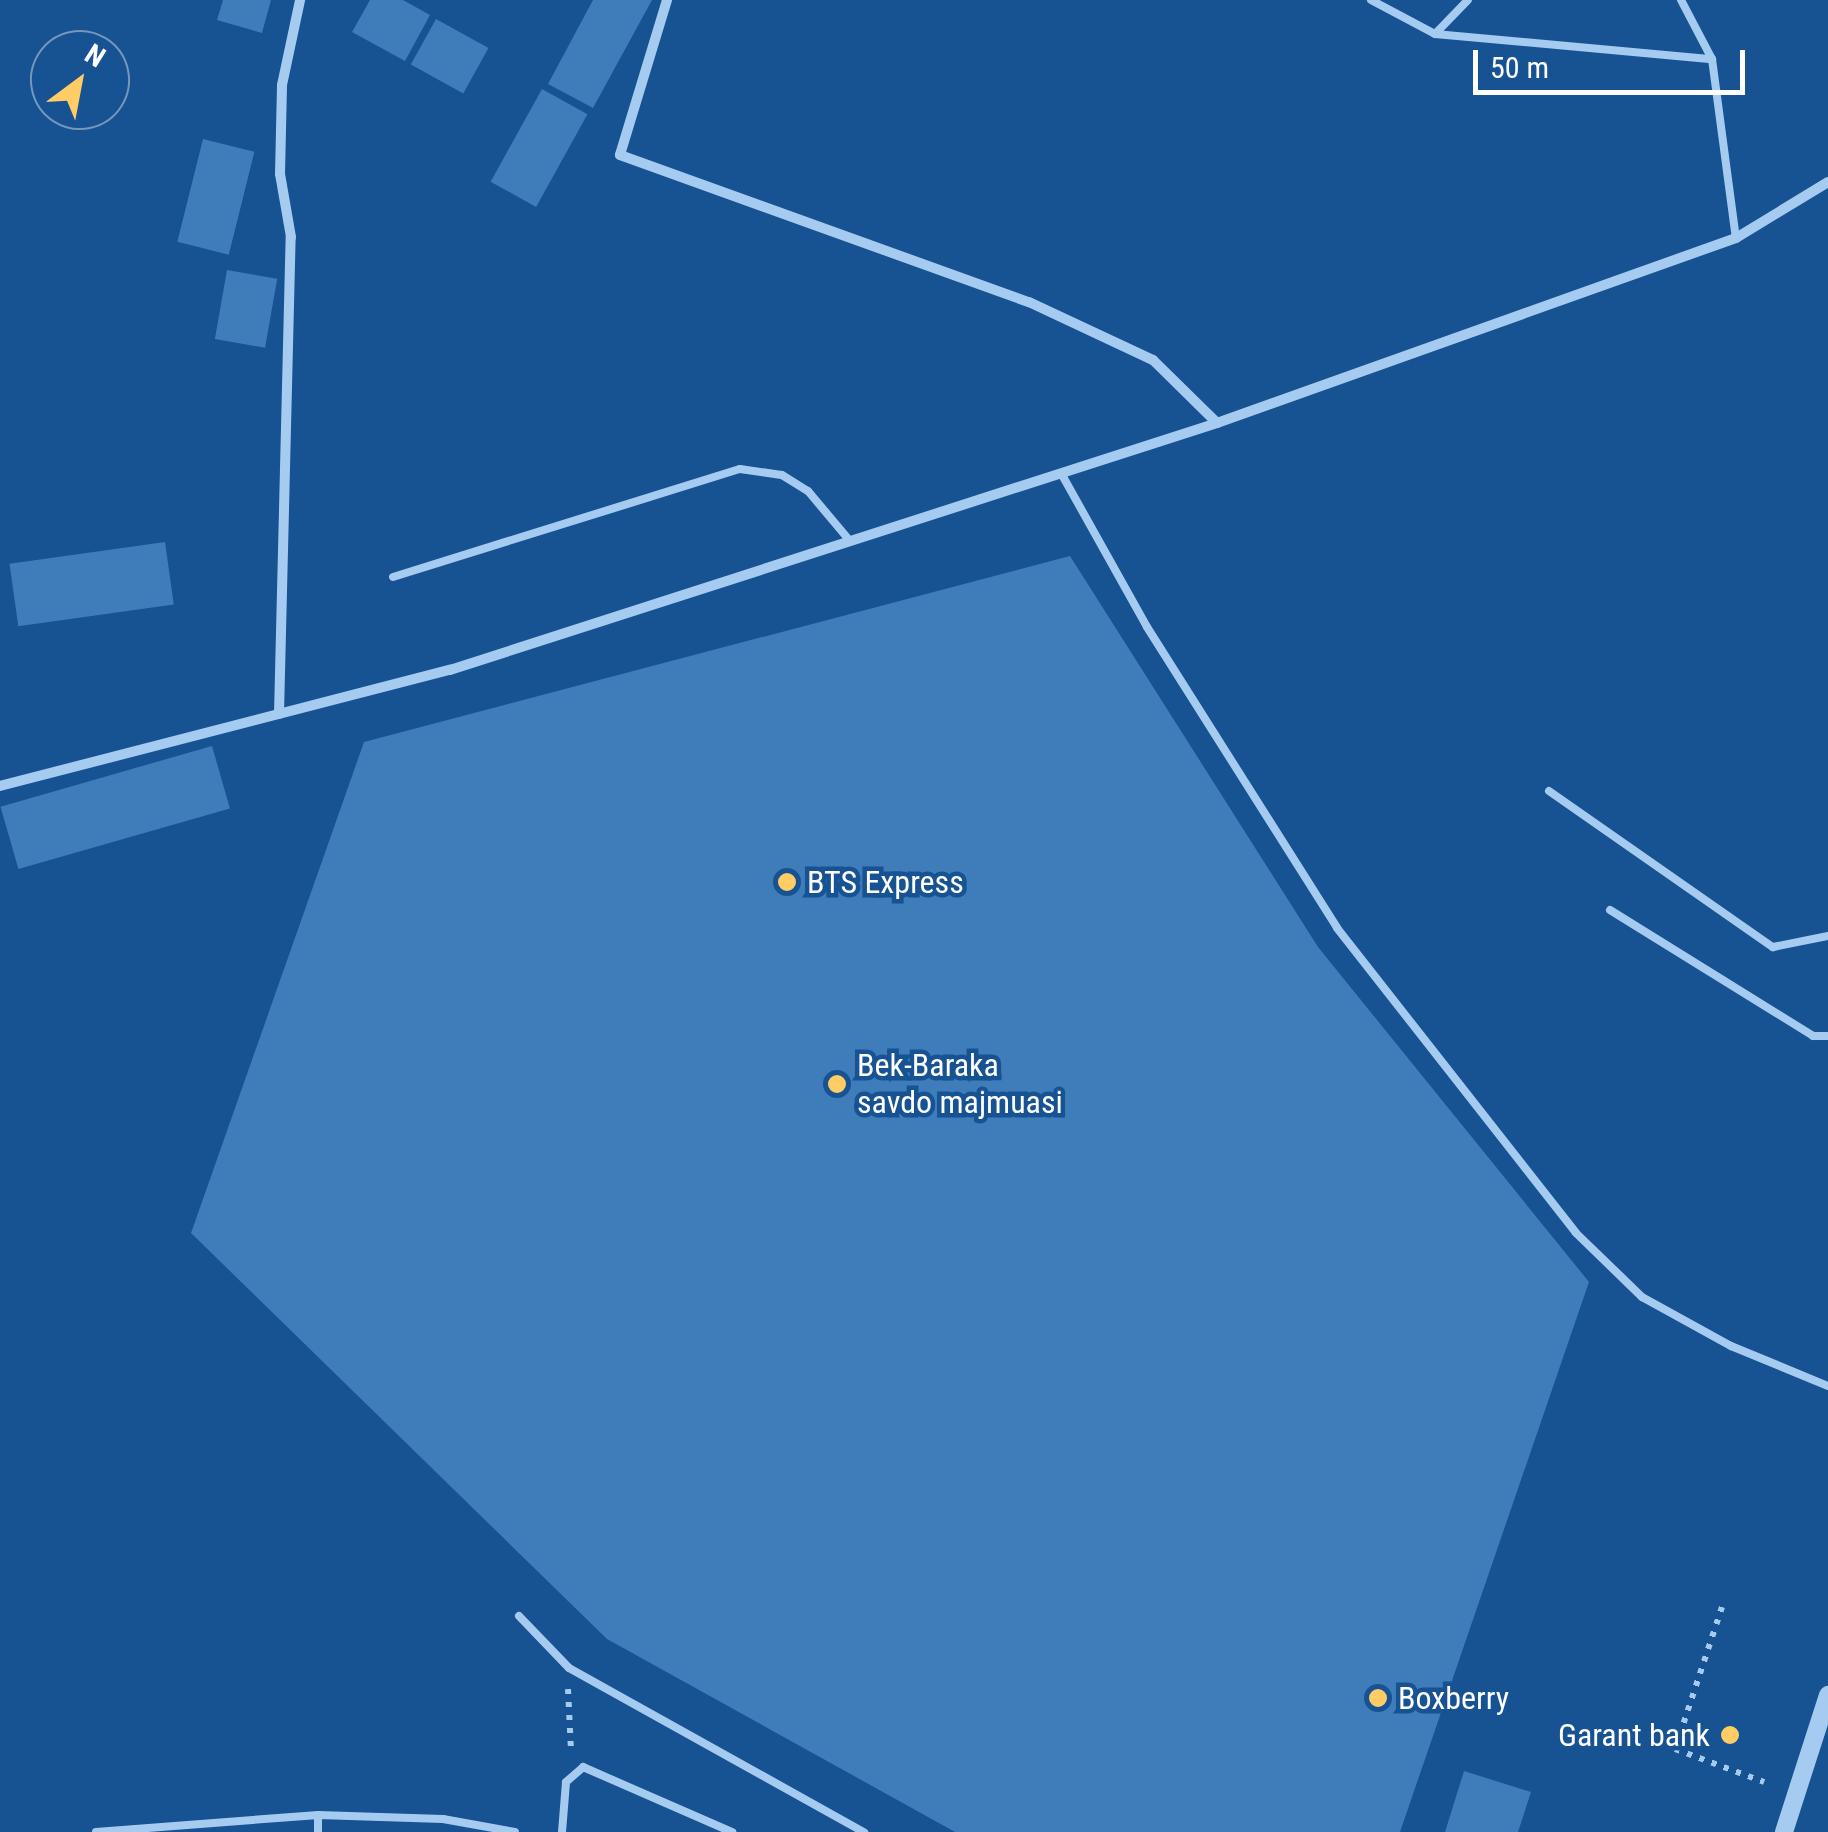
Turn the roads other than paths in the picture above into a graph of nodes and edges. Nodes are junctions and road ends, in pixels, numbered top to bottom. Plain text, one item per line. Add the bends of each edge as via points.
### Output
1 (300, 0) edge
2 (667, 0) edge
3 (1371, 0) edge
4 (1468, 0) edge
5 (1680, 0) edge
6 (1435, 34) junction
7 (1712, 58) junction
8 (1828, 182) edge
9 (1736, 238) junction
10 (1217, 423) junction
11 (1061, 473) junction
12 (850, 541) junction
13 (393, 577) dead end
14 (279, 714) junction
15 (0, 786) edge
16 (1549, 791) dead end
17 (1610, 910) dead end
18 (1828, 936) edge
19 (1828, 1036) edge
20 (1828, 1386) edge
21 (518, 1616) dead end
22 (1828, 1695) edge
23 (318, 1815) junction
24 (146, 1828) edge
25 (96, 1832) edge
26 (318, 1832) edge
27 (515, 1832) edge
28 (562, 1832) edge
29 (732, 1832) edge
30 (864, 1832) edge
31 (1784, 1832) edge

1 - 14 street via 282,85 280,174 290,237
2 - 10 street via 620,155 1029,302 1153,360
3 - 6 lane
4 - 6 lane
5 - 7 lane
6 - 7 lane
7 - 9 lane
8 - 9 street
9 - 10 street
10 - 11 street
11 - 12 street
11 - 20 lane via 1157,644 1337,928 1576,1233 1642,1297 1730,1346
12 - 13 lane via 808,492 782,475 740,469
12 - 14 street via 450,670
14 - 15 street
16 - 18 lane via 1774,947
17 - 19 lane via 1813,1036
21 - 30 lane via 569,1668
22 - 31 street
23 - 24 lane
23 - 26 lane
23 - 27 lane via 443,1819
24 - 25 lane
28 - 29 lane via 572,1772 583,1767

